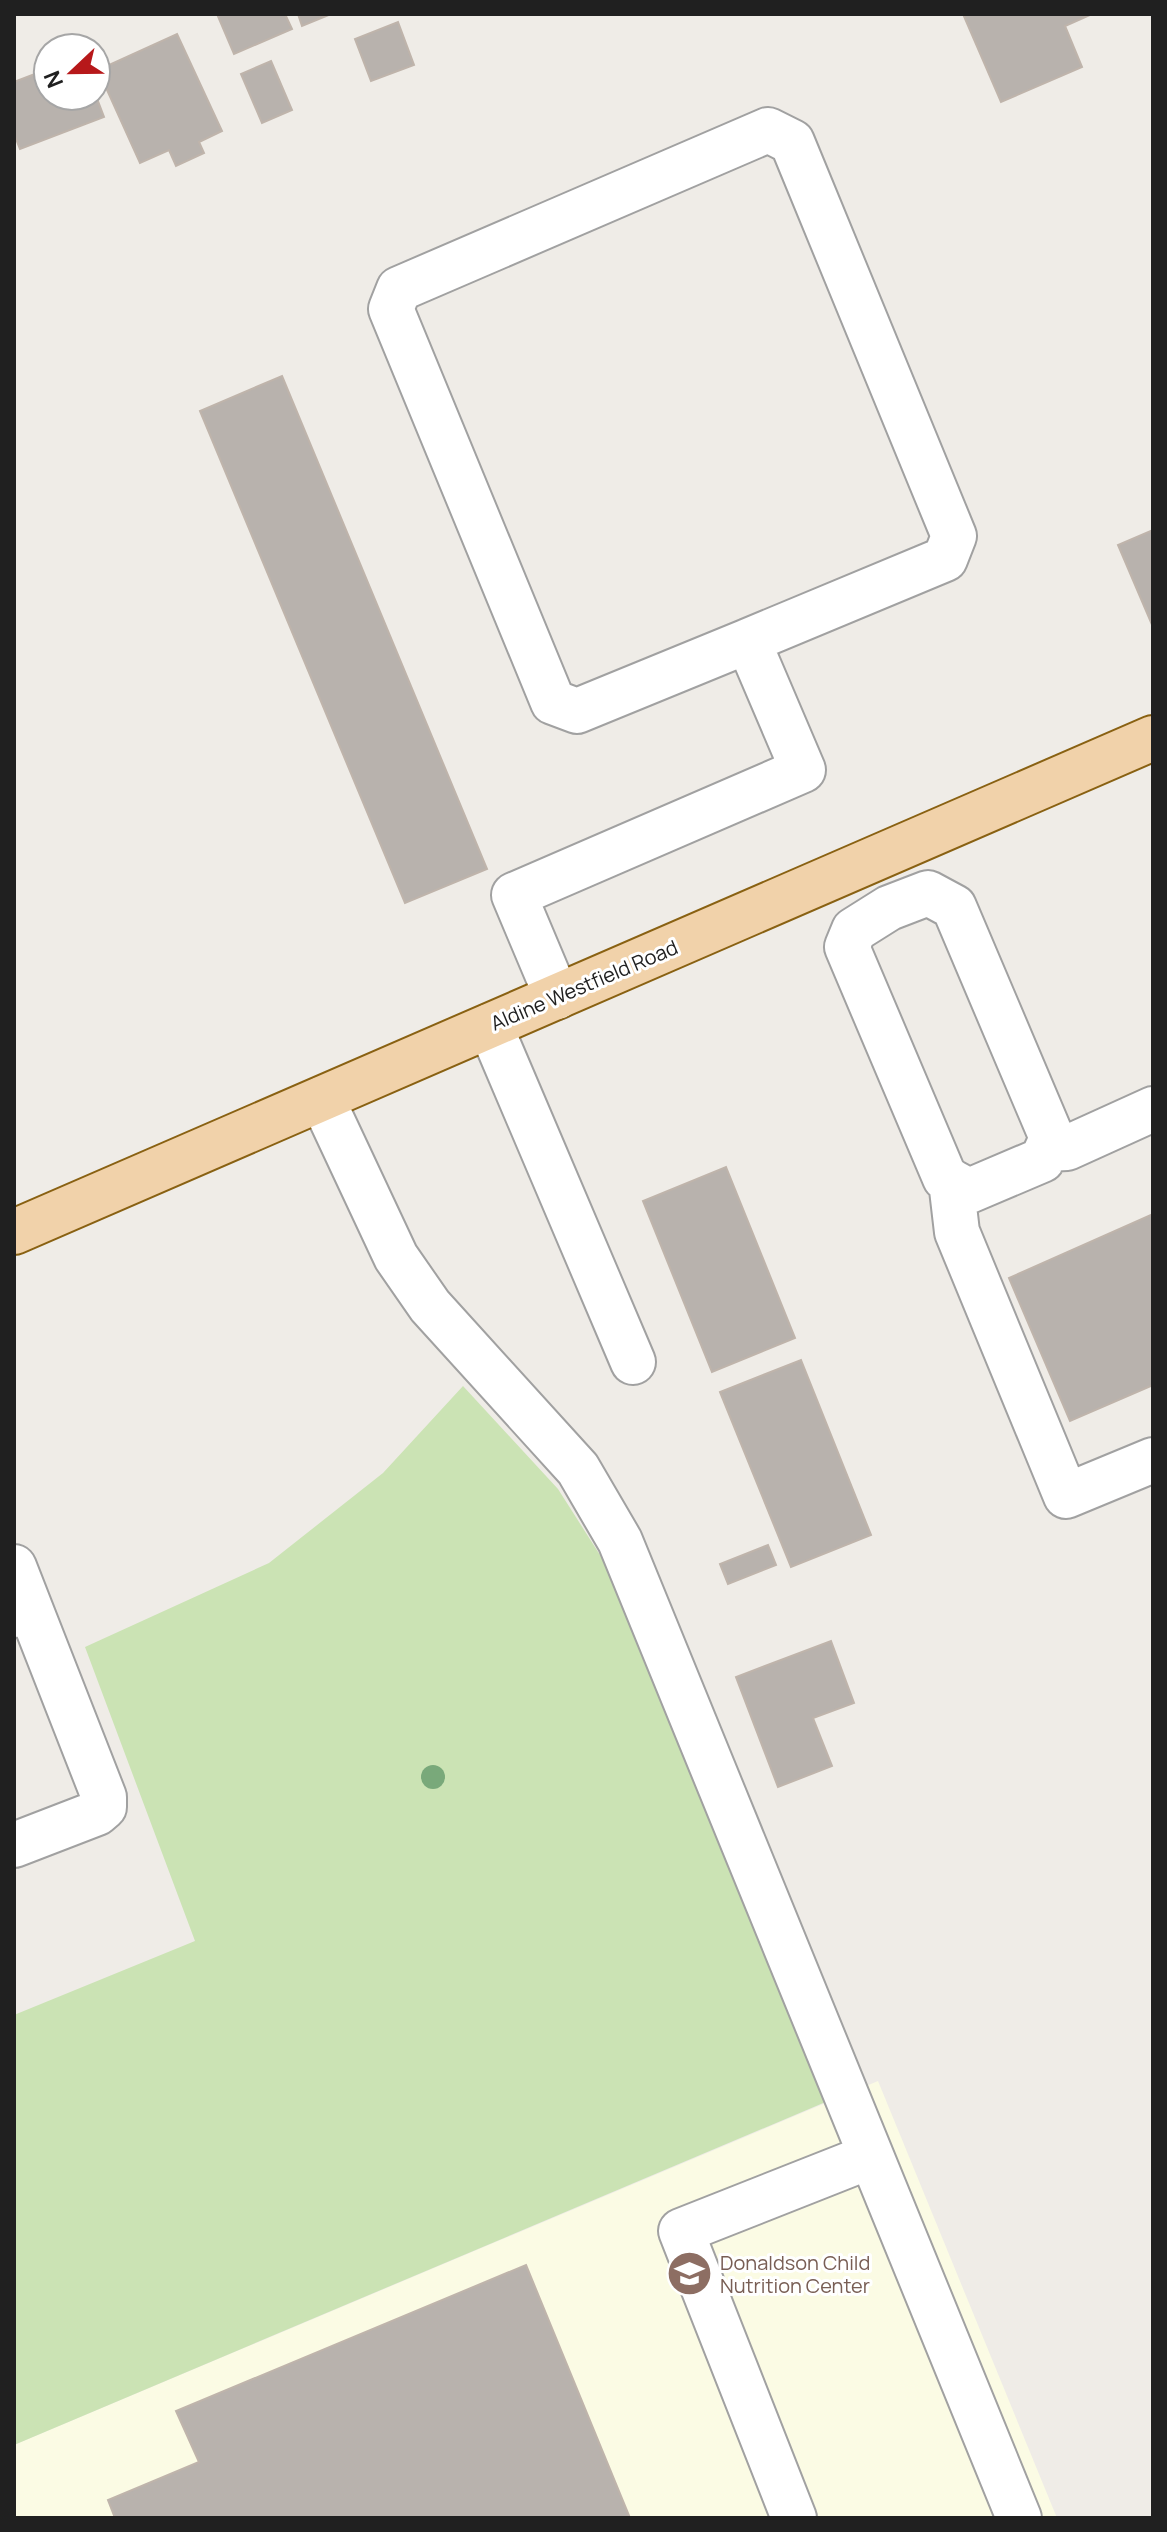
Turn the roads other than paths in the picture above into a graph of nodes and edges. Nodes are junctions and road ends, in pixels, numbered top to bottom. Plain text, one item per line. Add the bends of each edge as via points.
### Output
1 (748, 641) junction
2 (1153, 738) edge
3 (867, 862) junction
4 (889, 908) junction
5 (557, 997) junction
6 (490, 1026) junction
7 (322, 1099) junction
8 (1153, 1109) edge
9 (1047, 1149) junction
10 (951, 1181) junction
11 (14, 1232) edge
12 (633, 1362) dead end
13 (1153, 1460) edge
14 (14, 1567) edge
15 (22, 1612) edge
16 (14, 1845) edge
17 (871, 2156) junction
18 (794, 2518) edge
19 (1019, 2518) edge

1 - 1 lane via 945,559 954,536 792,142 768,130 399,289 391,309 553,702 577,711
1 - 5 lane via 803,770 514,895
2 - 3 main road, Aldine Westfield Road
3 - 4 lane
3 - 5 main road, Aldine Westfield Road
4 - 9 lane via 928,893 954,907 1052,1138
4 - 10 lane via 854,930 847,947 945,1178
5 - 6 main road, Aldine Westfield Road
6 - 7 main road, Aldine Westfield Road
6 - 12 lane
7 - 11 main road, Aldine Westfield Road
7 - 17 lane via 396,1257 430,1306 578,1469 620,1541
8 - 9 lane via 1067,1148
9 - 10 lane via 1042,1160 969,1191
10 - 13 lane via 957,1232 1066,1496
14 - 15 lane
15 - 16 lane via 104,1807
17 - 18 lane via 681,2231
17 - 19 lane

